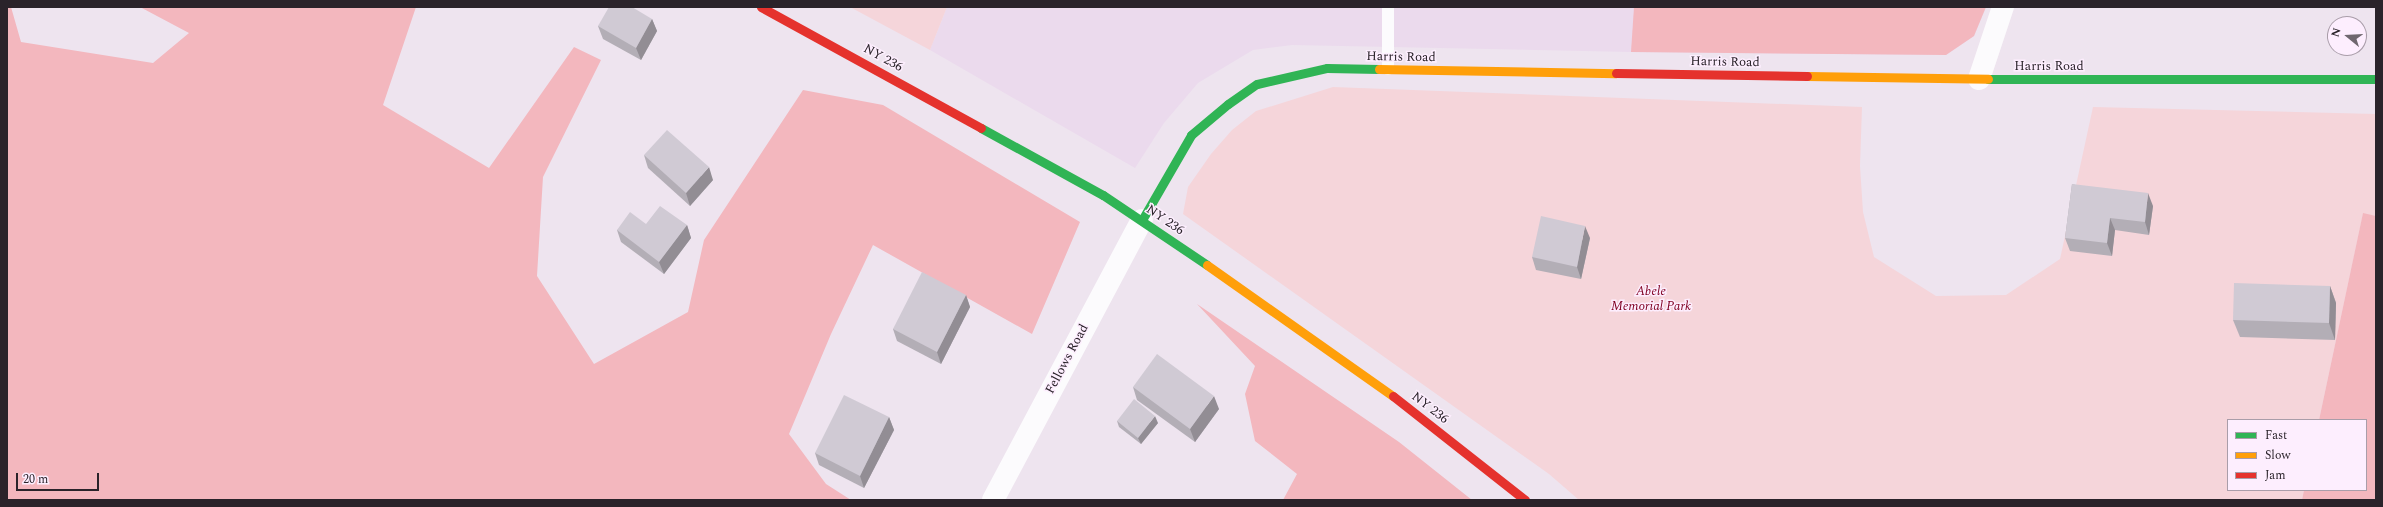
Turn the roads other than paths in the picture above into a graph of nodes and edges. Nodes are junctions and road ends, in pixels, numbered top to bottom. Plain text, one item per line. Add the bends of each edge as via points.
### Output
1 (761, 7) edge
2 (1388, 7) edge
3 (2002, 7) edge
4 (1388, 70) junction
5 (1979, 79) junction
6 (2376, 79) edge
7 (1142, 220) junction
8 (993, 500) edge
9 (1525, 500) edge

1 - 7 street, NY 236 / NY 236 via 1103,195
2 - 4 lane
3 - 5 street
4 - 5 street, Harris Road
4 - 7 street, Harris Road via 1327,68 1257,84 1191,135
5 - 6 street, Harris Road
7 - 8 street, Fellows Road
7 - 9 street, NY 236 / NY 236 via 1390,393

